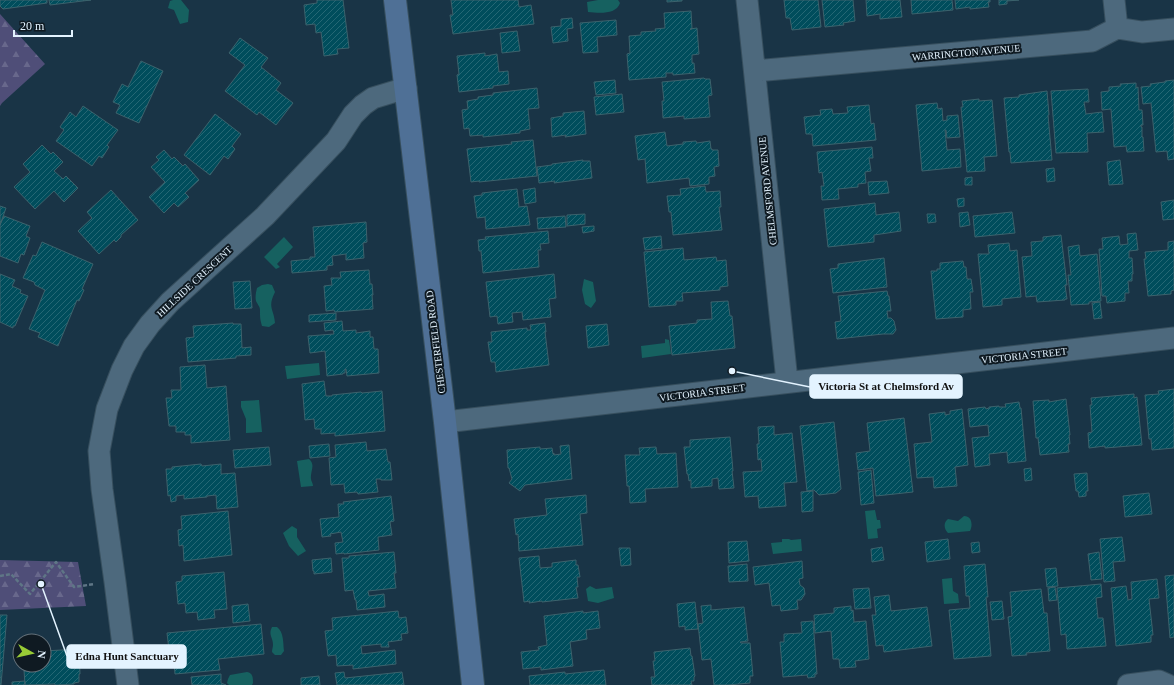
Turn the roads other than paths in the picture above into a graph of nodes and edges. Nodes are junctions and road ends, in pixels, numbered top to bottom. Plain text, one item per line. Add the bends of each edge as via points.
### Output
1 (395, 0) edge
2 (747, 0) edge
3 (1114, 0) edge
4 (1117, 28) junction
5 (1174, 29) edge
6 (755, 71) junction
7 (406, 88) junction
8 (1174, 338) edge
9 (787, 382) junction
10 (445, 422) junction
11 (128, 685) edge
12 (473, 685) edge
13 (1128, 685) edge
14 (1168, 685) edge

1 - 7 street, CHESTERFIELD ROAD
2 - 6 street, CHELMSFORD AVENUE
3 - 4 street
4 - 5 street via 1142,32
4 - 6 street, WARRINGTON AVENUE via 1092,41
6 - 9 street, CHELMSFORD AVENUE
7 - 10 street, CHESTERFIELD ROAD
7 - 11 street, HILLSIDE CRESCENT via 373,98 363,105 348,120 336,141 265,216 168,304 134,346 122,370 107,409 99,451
8 - 9 street, VICTORIA STREET
9 - 10 street, VICTORIA STREET
10 - 12 street, CHESTERFIELD ROAD
13 - 14 street via 1159,681

